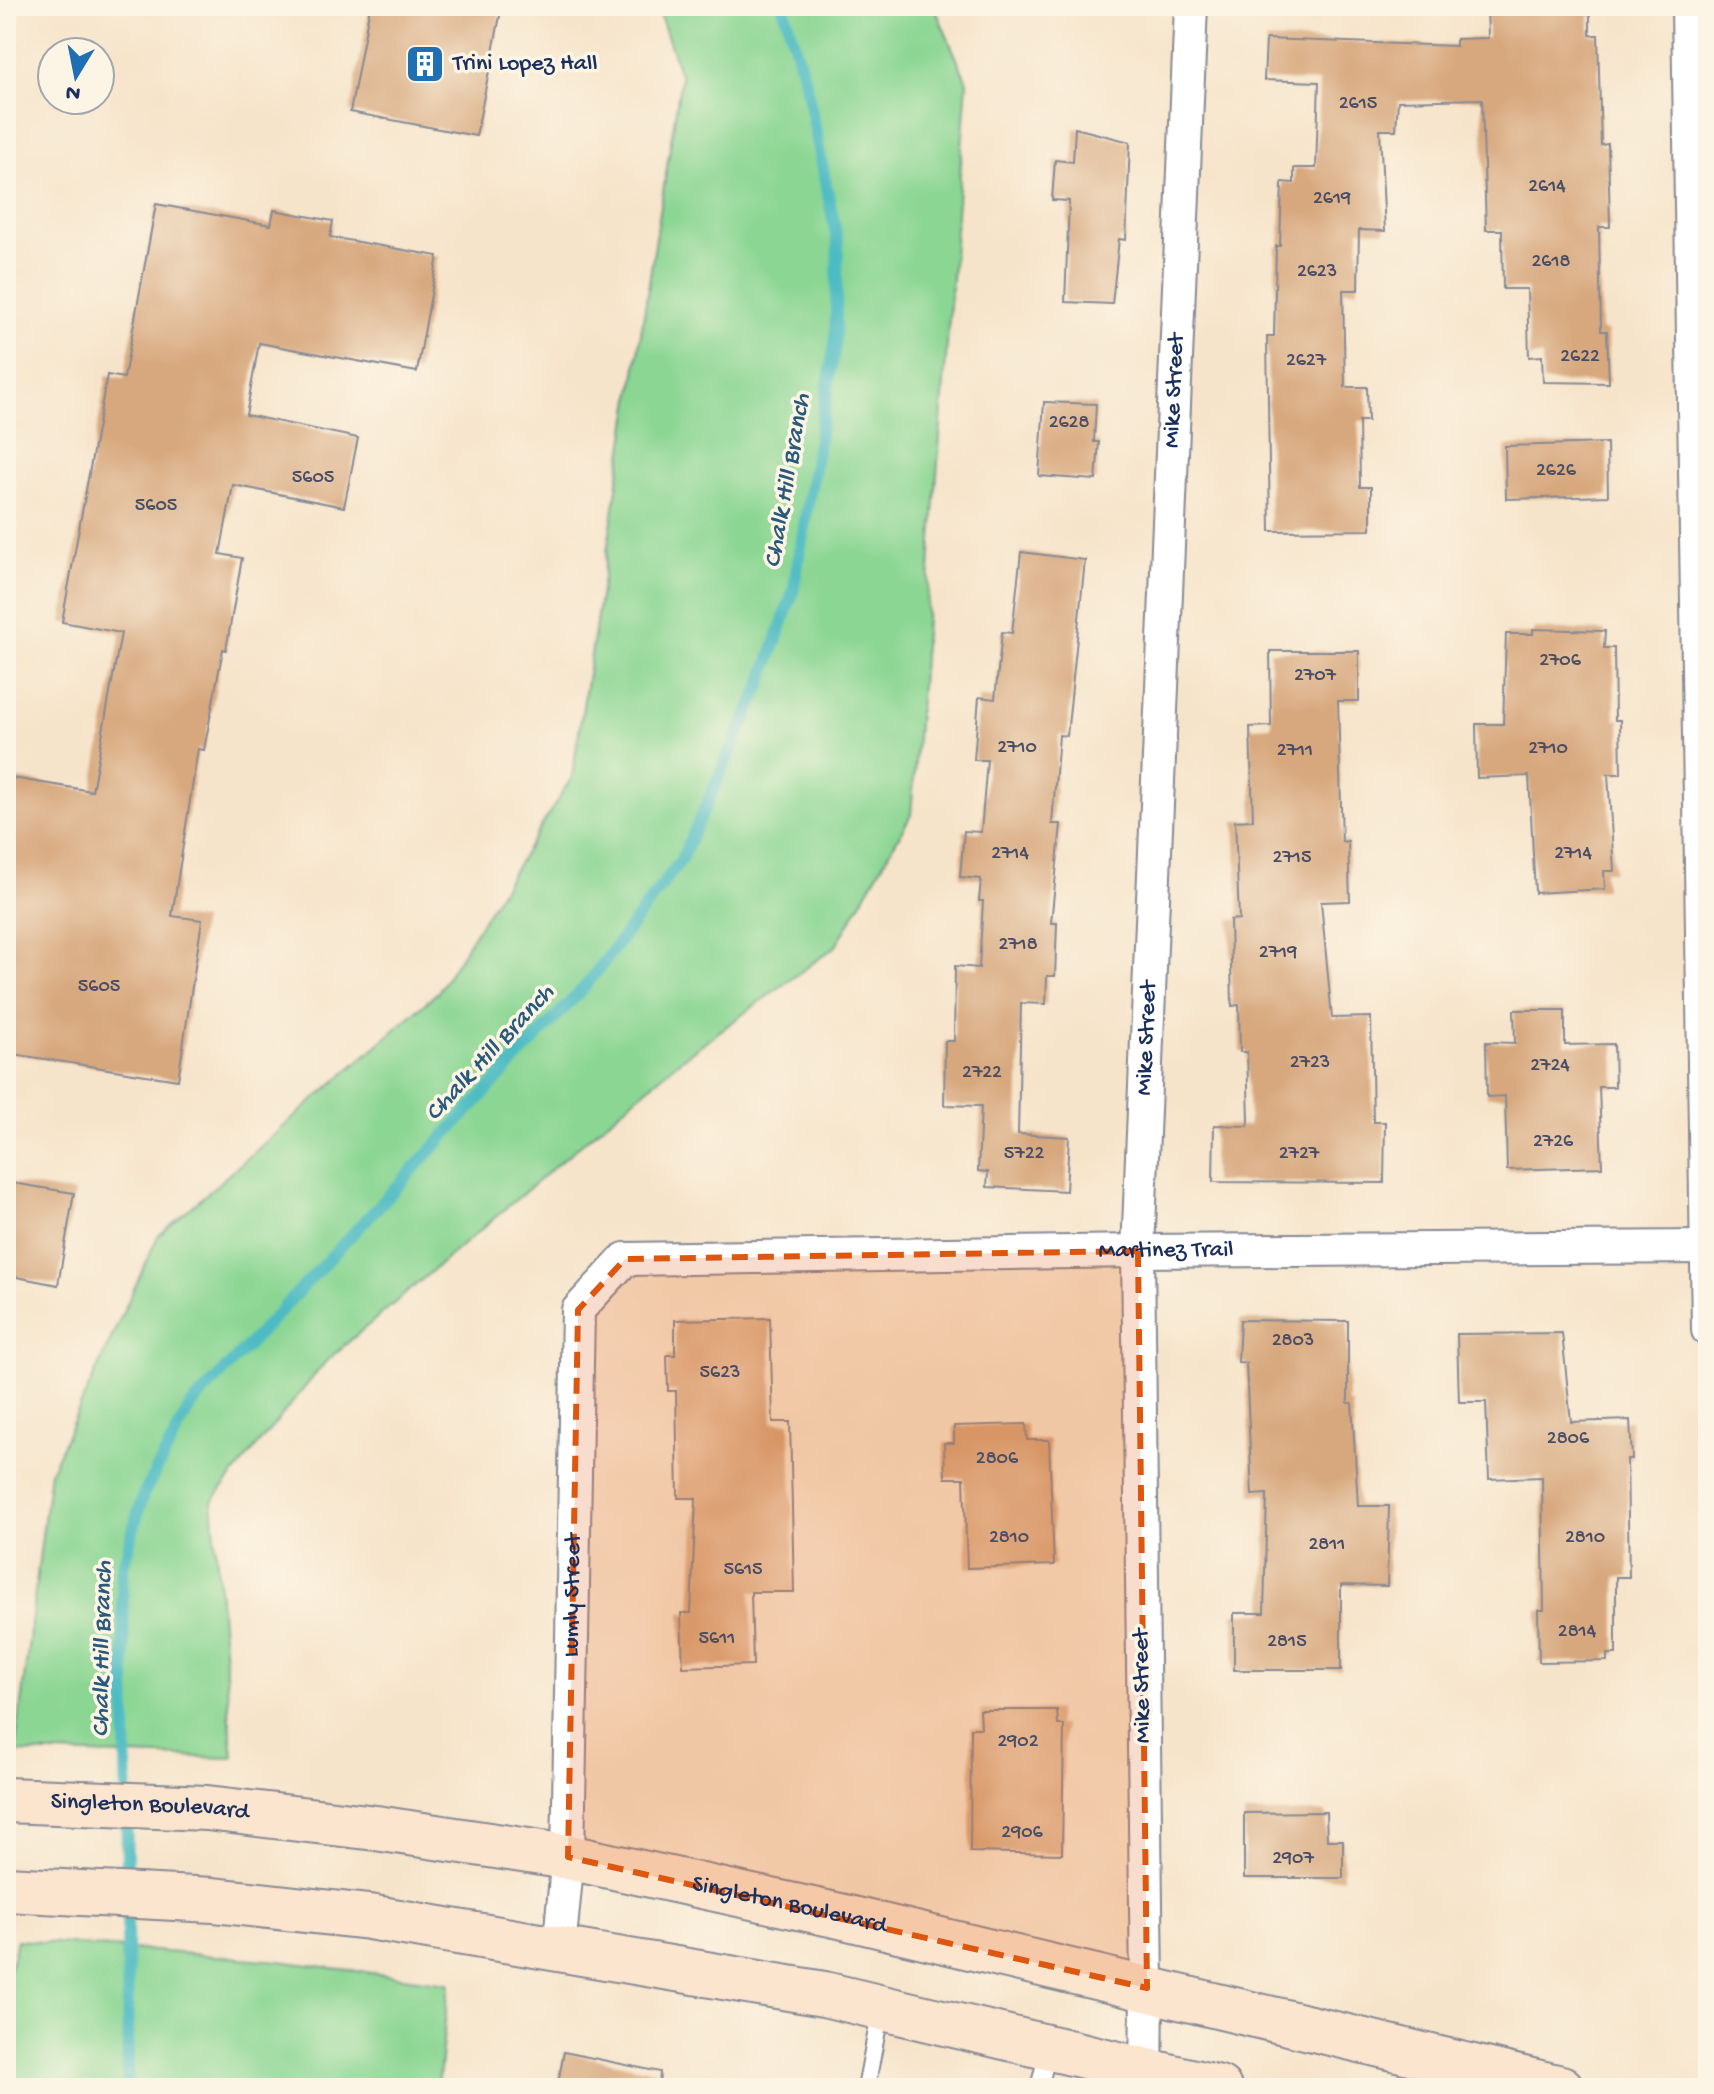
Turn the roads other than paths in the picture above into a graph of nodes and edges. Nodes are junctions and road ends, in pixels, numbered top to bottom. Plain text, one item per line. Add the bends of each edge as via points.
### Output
1 (1191, 6) edge
2 (1688, 6) edge
3 (1708, 1247) edge
4 (1138, 1251) junction
5 (625, 1259) joint
6 (1708, 1330) edge
7 (20, 1800) edge
8 (568, 1857) junction
9 (18, 1890) edge
10 (559, 1949) junction
11 (1147, 1988) junction
12 (881, 2008) junction
13 (1044, 2068) edge
14 (1146, 2079) edge
15 (866, 2088) edge
16 (1219, 2088) edge
17 (1561, 2088) edge

1 - 4 street, Mike Street
2 - 3 street
3 - 4 street, Martinez Trail
3 - 6 street
4 - 5 street, Martinez Trail
4 - 11 street, Mike Street
5 - 8 street, Lumly Street via 578,1310
7 - 8 main road, Singleton Boulevard via 207,1808
8 - 10 street, Lumly Street
8 - 11 main road, Singleton Boulevard
9 - 10 main road via 213,1900 369,1917
10 - 12 main road
11 - 14 street, Mike Street
11 - 17 main road, Singleton Boulevard
12 - 13 main road
12 - 15 lane
13 - 14 main road
14 - 16 main road

